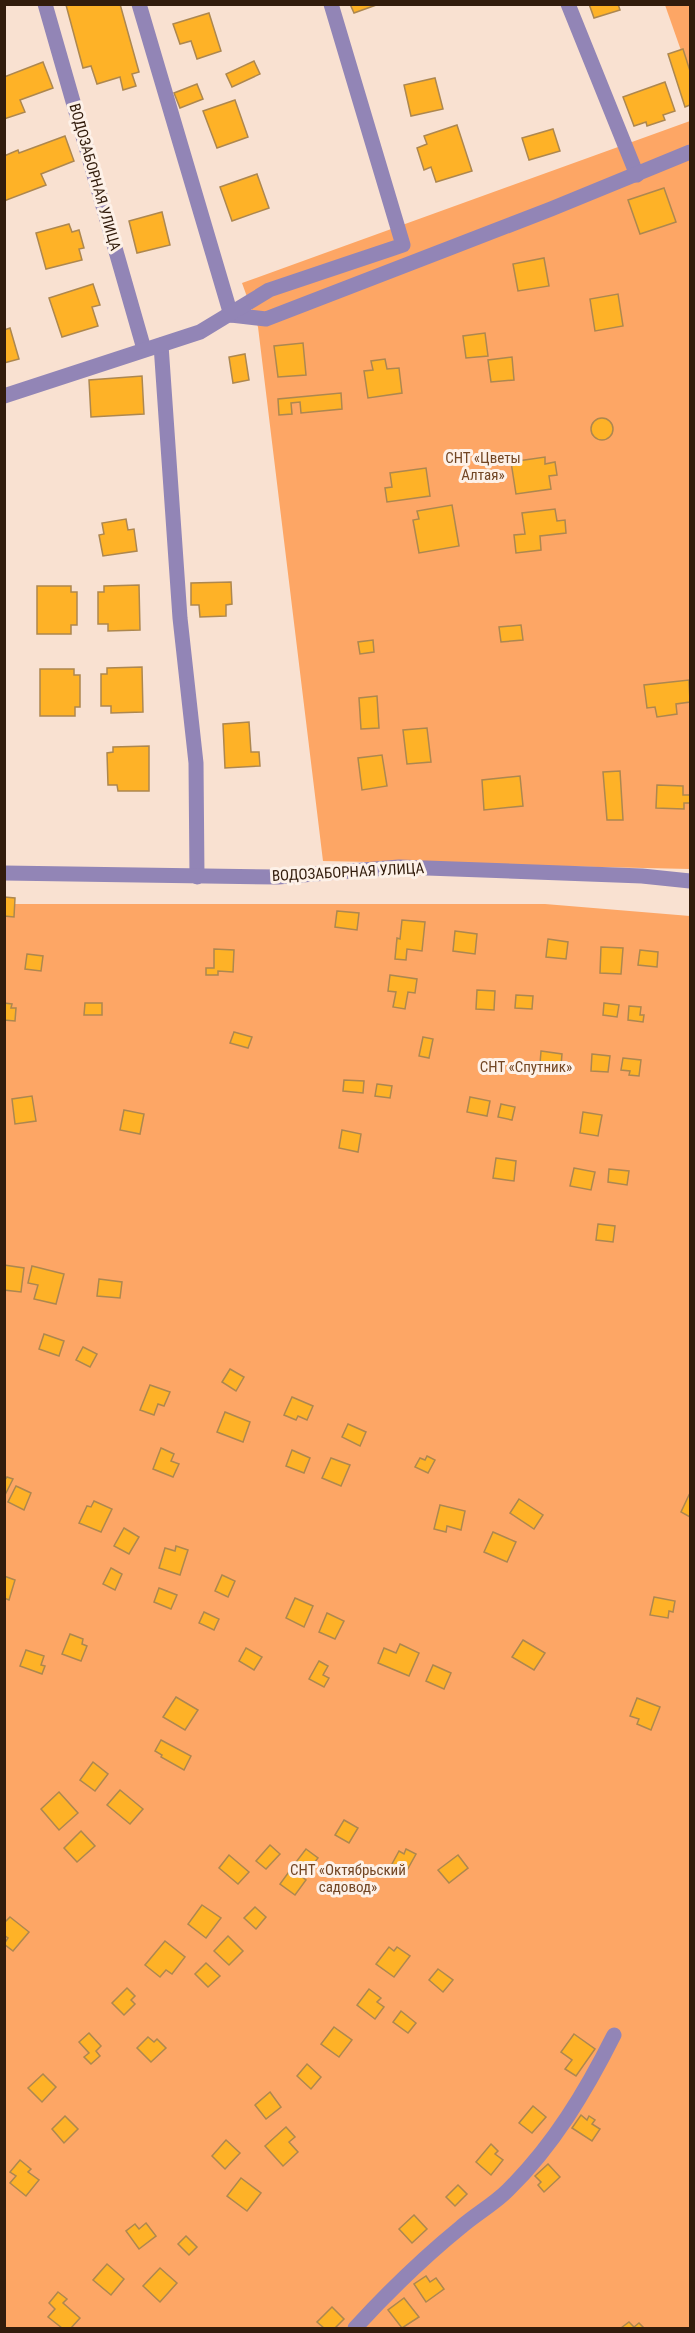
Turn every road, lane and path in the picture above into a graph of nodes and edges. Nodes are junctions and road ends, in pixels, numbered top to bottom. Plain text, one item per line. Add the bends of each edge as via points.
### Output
1 (45, 4) edge
2 (139, 4) edge
3 (331, 4) edge
4 (568, 4) edge
5 (690, 152) edge
6 (638, 175) junction
7 (231, 315) junction
8 (161, 345) junction
9 (144, 349) junction
10 (4, 396) edge
11 (4, 873) edge
12 (196, 877) junction
13 (690, 881) edge
14 (614, 2035) dead end
15 (355, 2328) edge

1 - 9 street, ВОДОЗАБОРНАЯ УЛИЦА
2 - 7 street
3 - 7 street via 403,245 268,290
4 - 6 street
5 - 6 street
6 - 7 street via 266,319
7 - 8 street via 200,332
8 - 9 street
8 - 12 street via 180,618 196,763
9 - 10 street
11 - 12 street, ВОДОЗАБОРНАЯ УЛИЦА
12 - 13 street, ВОДОЗАБОРНАЯ УЛИЦА via 278,877 399,867 595,873
14 - 15 street via 590,2084 546,2146 507,2191 387,2293

